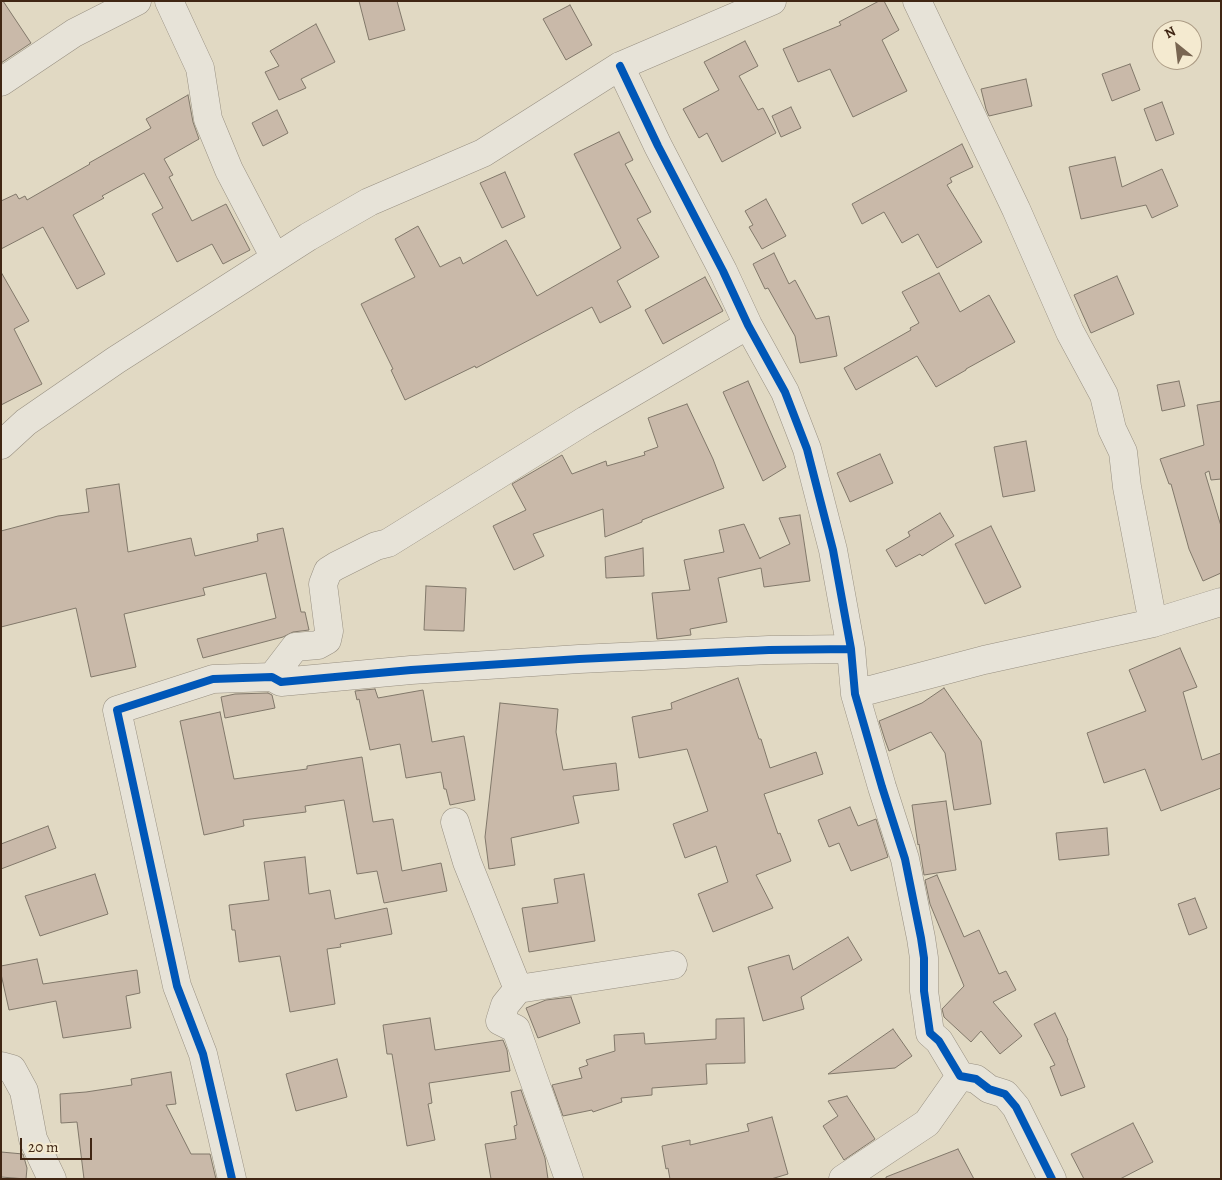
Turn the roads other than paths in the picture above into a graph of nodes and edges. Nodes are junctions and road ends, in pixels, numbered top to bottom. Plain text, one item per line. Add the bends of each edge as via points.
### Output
1 (137, 1) edge
2 (169, 1) edge
3 (772, 1) edge
4 (917, 1) edge
5 (620, 66) junction
6 (1, 82) edge
7 (274, 258) junction
8 (748, 325) junction
9 (1, 445) edge
10 (1221, 602) edge
11 (1153, 623) junction
12 (851, 649) junction
13 (272, 677) junction
14 (855, 694) junction
15 (455, 822) dead end
16 (673, 965) dead end
17 (518, 989) junction
18 (1, 1066) edge
19 (960, 1076) junction
20 (52, 1179) edge
21 (232, 1179) edge
22 (569, 1179) edge
23 (843, 1179) edge
24 (1052, 1179) edge

1 - 6 street via 74,33
2 - 7 street via 200,68 211,127
3 - 5 street
4 - 11 street via 1016,209 1070,332 1104,395 1112,429 1123,452
5 - 7 street via 483,153 369,202
5 - 8 street
7 - 9 street via 108,365 26,422
8 - 12 street via 784,392 807,449 833,550
8 - 13 street via 586,420 388,543 328,571 323,584 329,632 327,640 318,645 295,647
10 - 11 street
11 - 14 street via 984,660
12 - 13 street via 579,658 281,682
12 - 14 street
13 - 21 street via 213,679 117,710 177,986 203,1054
14 - 19 street via 905,859 924,958 924,991 930,1033 939,1041
15 - 17 street via 467,862
16 - 17 street
17 - 22 street via 505,1005 500,1021 516,1029
18 - 20 street via 12,1069 24,1091 33,1139
19 - 23 street via 927,1123
19 - 24 street via 976,1079 989,1089 1006,1094 1016,1107

